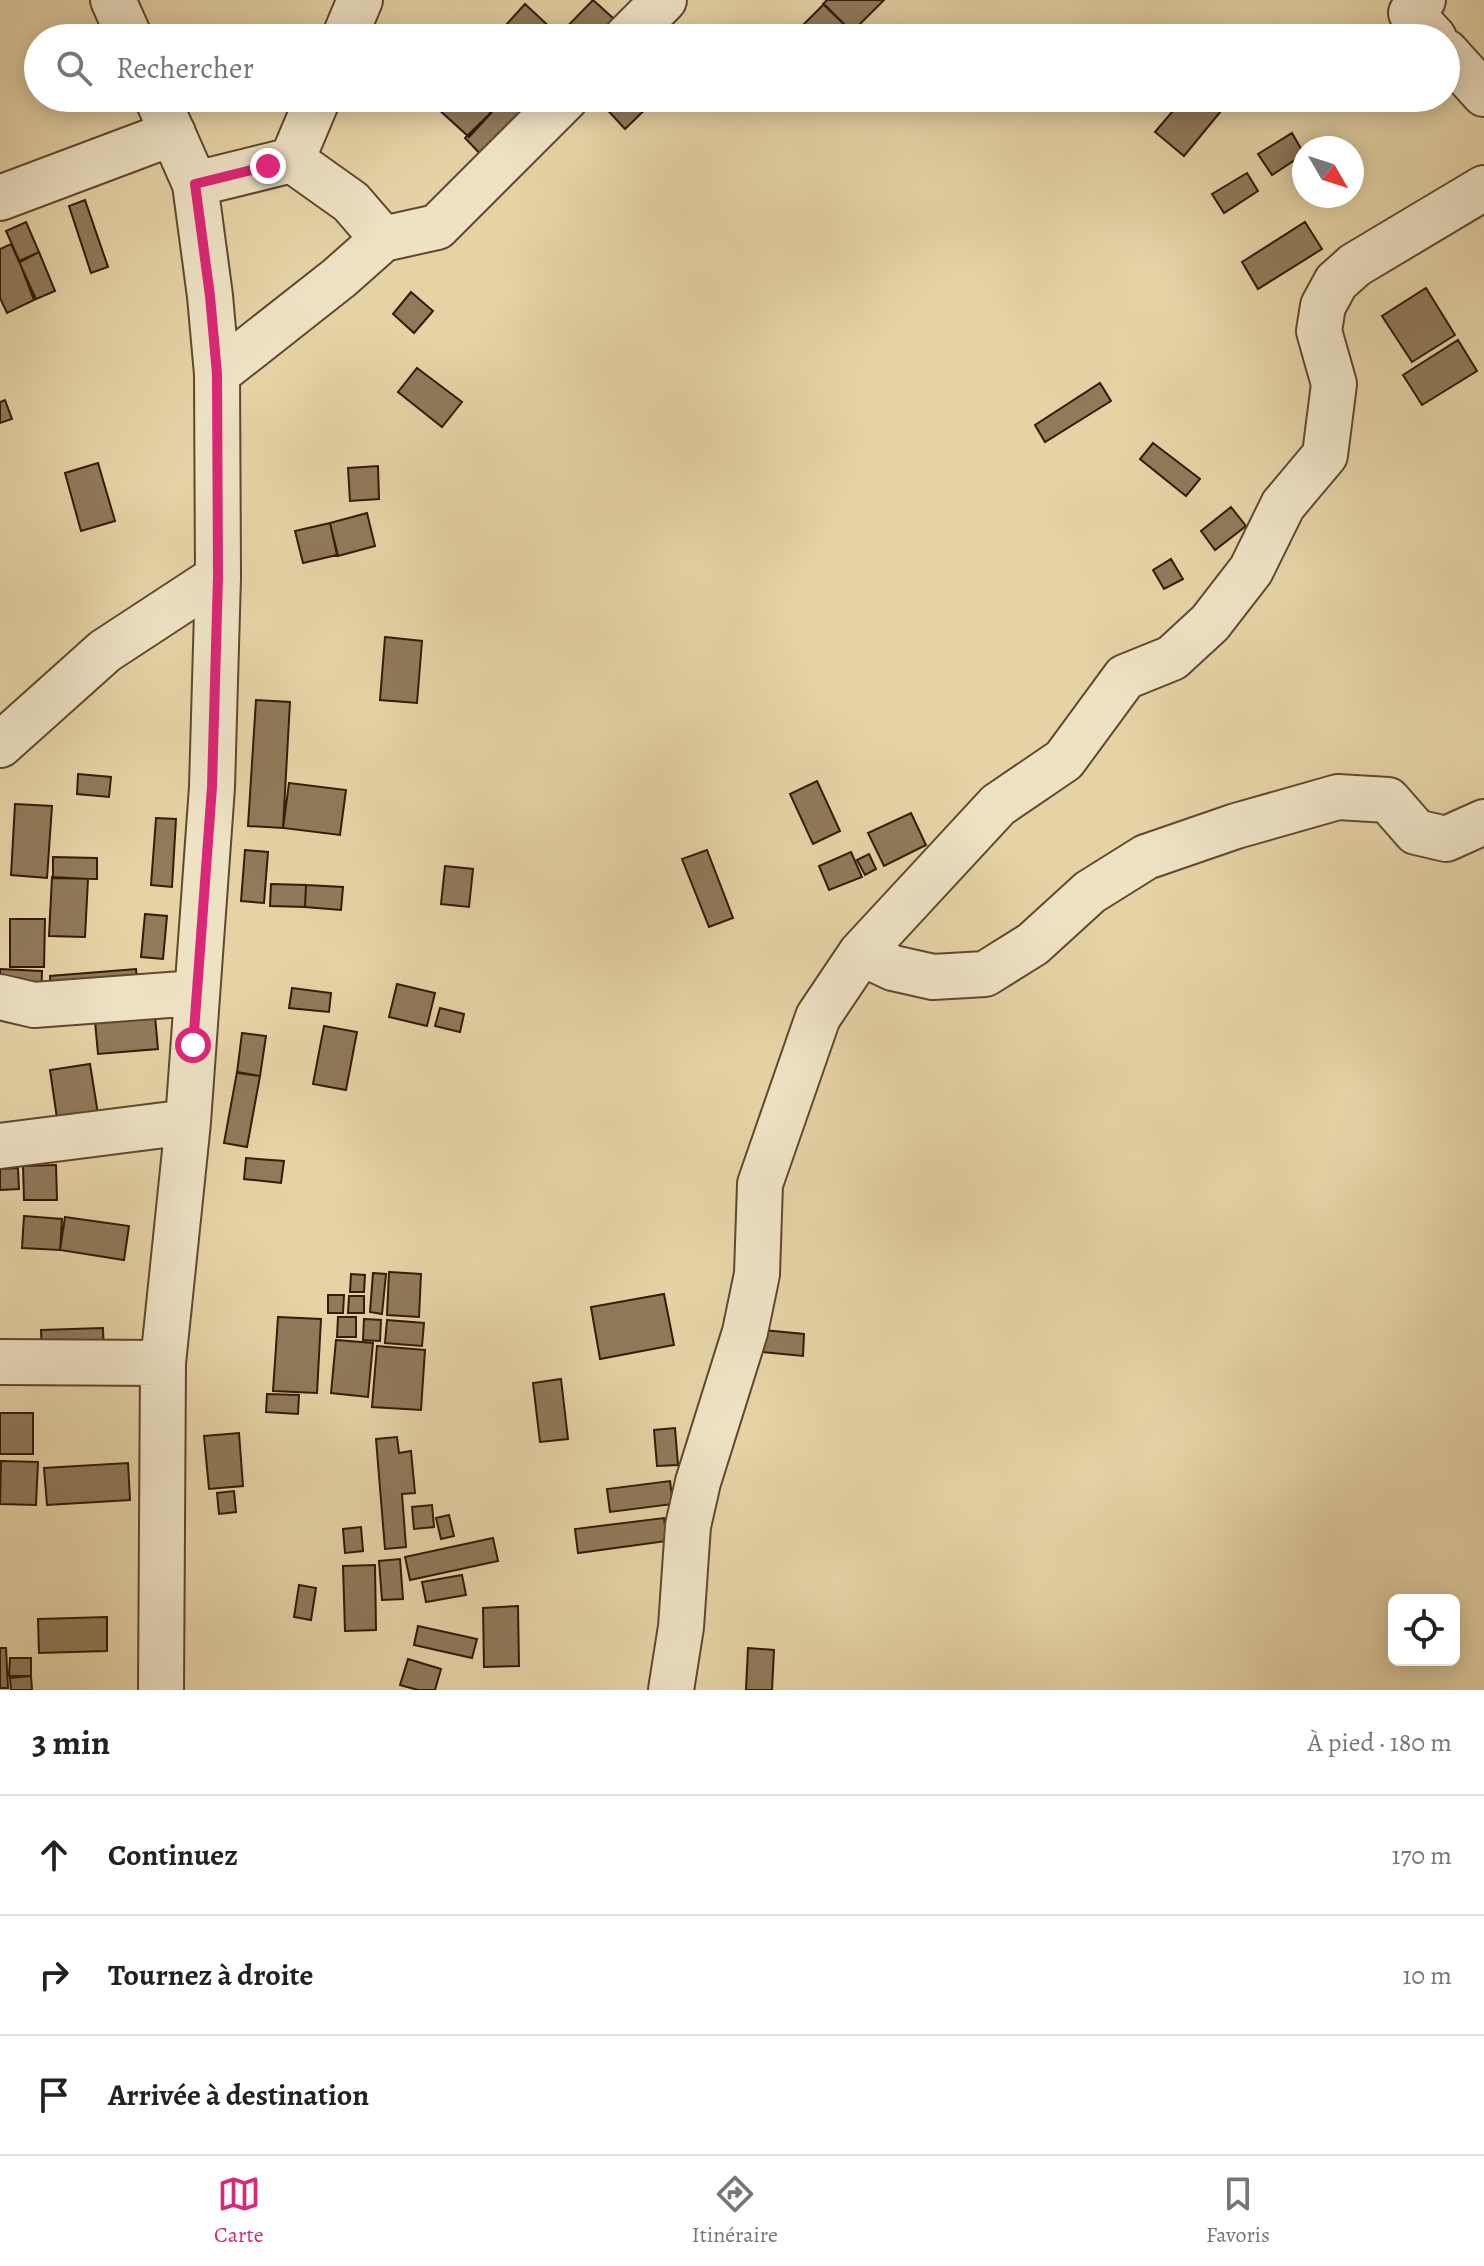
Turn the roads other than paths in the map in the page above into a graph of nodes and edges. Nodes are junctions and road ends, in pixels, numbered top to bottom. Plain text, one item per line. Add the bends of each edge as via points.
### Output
1 (113, 0) edge
2 (360, 0) edge
3 (664, 0) edge
4 (1423, 0) edge
5 (124, 24) edge
6 (350, 24) edge
7 (640, 24) edge
8 (1421, 24) edge
9 (1460, 67) edge
10 (1484, 94) edge
11 (312, 112) edge
12 (552, 112) edge
13 (165, 116) edge
14 (292, 160) junction
15 (195, 184) junction
16 (1484, 188) edge
17 (0, 198) edge
18 (383, 239) junction
19 (217, 374) junction
20 (218, 577) junction
21 (0, 745) edge
22 (1484, 822) edge
23 (861, 953) junction
24 (196, 993) junction
25 (0, 997) edge
26 (188, 1122) junction
27 (0, 1146) edge
28 (0, 1362) edge
29 (163, 1363) junction
30 (161, 1690) edge
31 (671, 1690) edge

1 - 5 street
2 - 6 street
3 - 7 street
4 - 8 street via 1411,13
9 - 10 street
11 - 14 street
12 - 18 street via 437,227
13 - 15 street
13 - 17 street
14 - 15 street
14 - 18 street via 351,202
15 - 19 street
16 - 23 street via 1355,265 1336,282 1323,306 1319,331 1334,384 1325,455 1283,505 1251,570 1210,623 1172,658 1125,677 1064,760 998,805
18 - 19 street
19 - 20 street
20 - 21 street via 105,651
20 - 24 street via 212,787
22 - 23 street via 1446,839 1416,832 1388,800 1338,797 1146,857 1090,892 1033,944 985,974 933,977 893,968
23 - 31 street via 818,1017 760,1184 757,1274 691,1511
24 - 25 street via 34,1005
24 - 26 street
26 - 27 street
26 - 29 street
28 - 29 street
29 - 30 street

